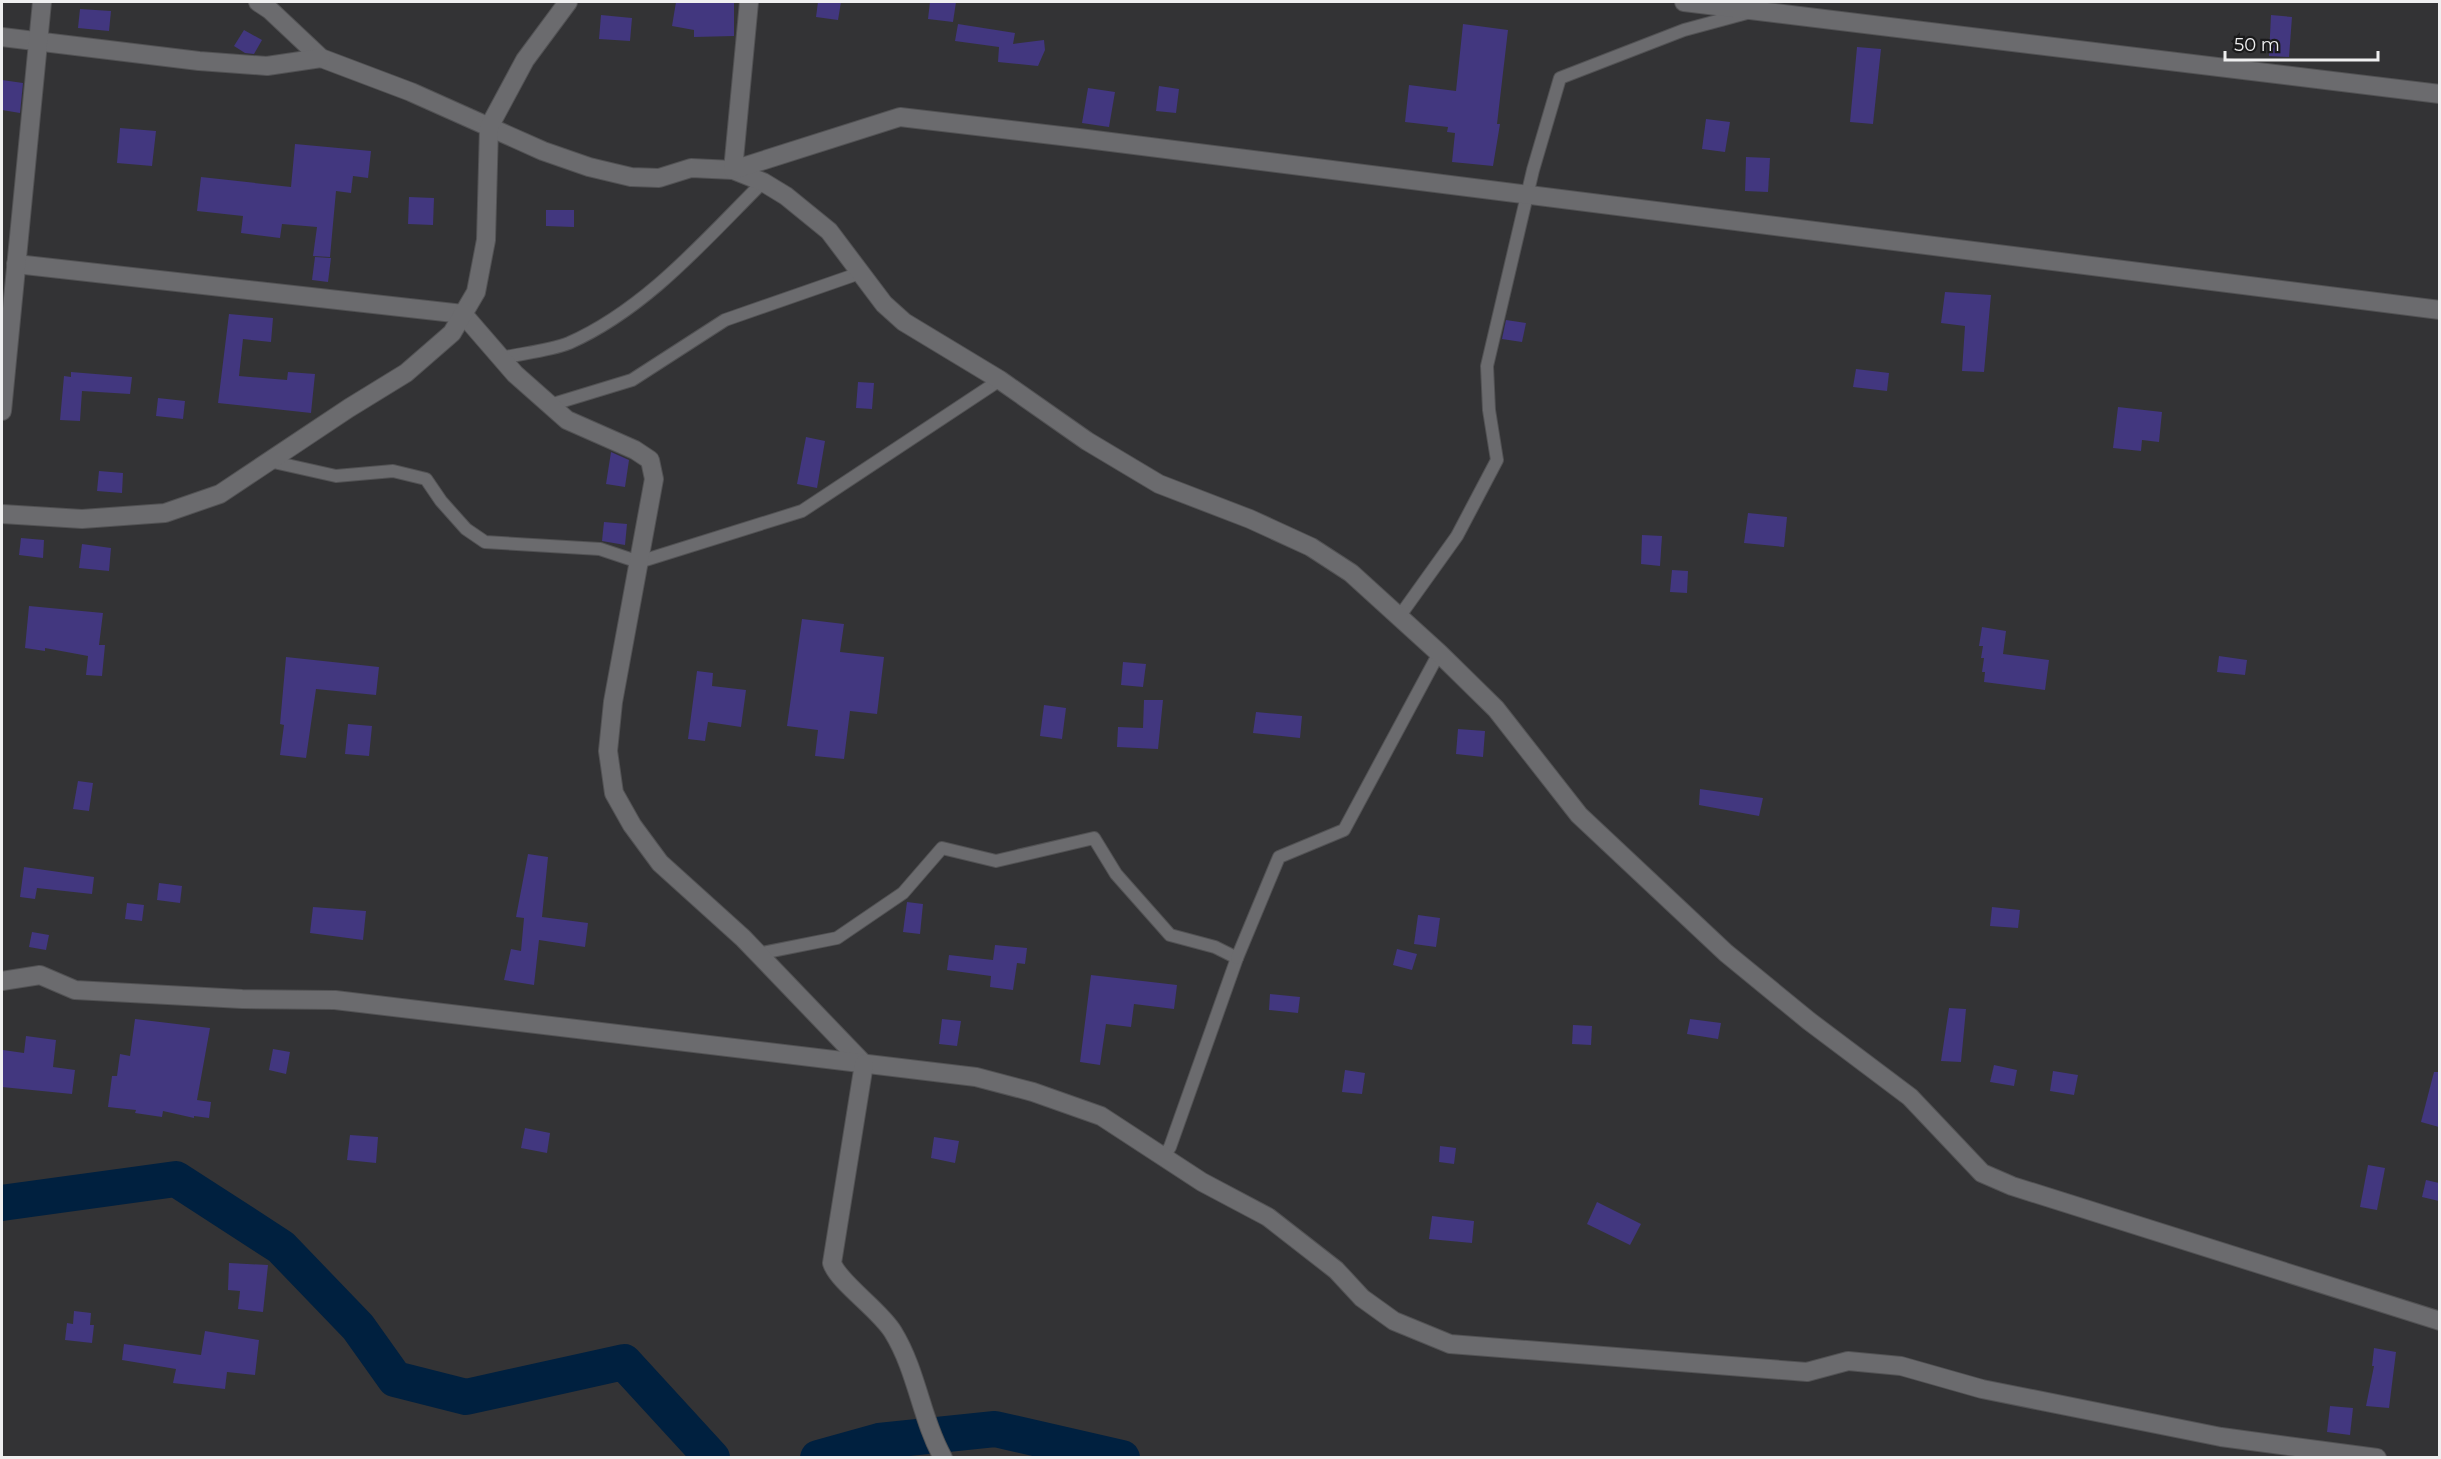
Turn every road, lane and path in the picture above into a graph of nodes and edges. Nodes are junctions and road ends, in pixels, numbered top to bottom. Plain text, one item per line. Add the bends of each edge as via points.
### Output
1 (42, 2) edge
2 (568, 2) edge
3 (749, 2) edge
4 (1684, 2) edge
5 (267, 4) edge
6 (1762, 6) edge
7 (2, 37) edge
8 (39, 40) junction
9 (321, 58) junction
10 (2439, 94) edge
11 (489, 127) junction
12 (733, 170) junction
13 (763, 182) junction
14 (1527, 194) junction
15 (16, 264) junction
16 (860, 273) junction
17 (2439, 310) edge
18 (463, 314) junction
19 (501, 358) junction
20 (1000, 380) junction
21 (550, 405) junction
22 (2, 411) edge
23 (269, 461) junction
24 (2, 514) edge
25 (639, 561) junction
26 (1399, 617) junction
27 (1439, 653) junction
28 (757, 954) junction
29 (1237, 958) junction
30 (2, 981) edge
31 (864, 1064) junction
32 (1163, 1157) junction
33 (2439, 1321) edge
34 (943, 1458) edge
35 (2376, 1458) edge

1 - 8 street
2 - 11 street via 525,60
3 - 12 street
4 - 6 street
5 - 9 street
6 - 10 street
6 - 14 lane via 1684,30 1560,78
7 - 8 street
8 - 9 street via 267,66
8 - 15 street
9 - 11 street
11 - 12 street via 589,167 631,177 659,178 692,168
11 - 18 street via 486,240 476,292
12 - 13 street
12 - 14 street via 900,117
13 - 16 street via 828,231
13 - 19 lane via 673,272 616,316 567,343
14 - 17 street
14 - 26 lane via 1487,366 1497,460 1457,536
15 - 18 street
15 - 22 street
16 - 20 street via 904,322
16 - 21 lane via 725,320 632,380
18 - 19 street
18 - 23 street via 452,333 406,373
19 - 21 street
20 - 25 lane via 802,511
20 - 26 street via 1159,484 1311,547 1351,573
21 - 25 street via 567,420 650,460 654,479
23 - 24 street via 220,494 165,513 82,519
23 - 25 lane via 336,476 393,471 426,479 466,529 485,542 600,549
25 - 28 street via 613,702 608,751 614,793 660,863
26 - 27 street
27 - 29 lane via 1344,830 1279,857
27 - 33 street via 1496,709 1579,815 1726,953 1910,1097 1982,1173 2012,1186
28 - 29 lane via 837,938 903,893 942,849 996,861 1094,838 1116,874 1170,935 1215,947
28 - 31 street
29 - 32 lane via 1170,1148
30 - 31 street via 40,975 75,990 334,1000
31 - 32 street via 976,1077 1033,1092 1101,1116
31 - 34 street via 832,1263 837,1274 878,1312 893,1332 904,1352 931,1436
32 - 35 street via 1268,1217 1336,1270 1362,1299 1394,1321 1450,1344 1807,1372 1848,1361 1901,1366 1982,1389 2221,1437

